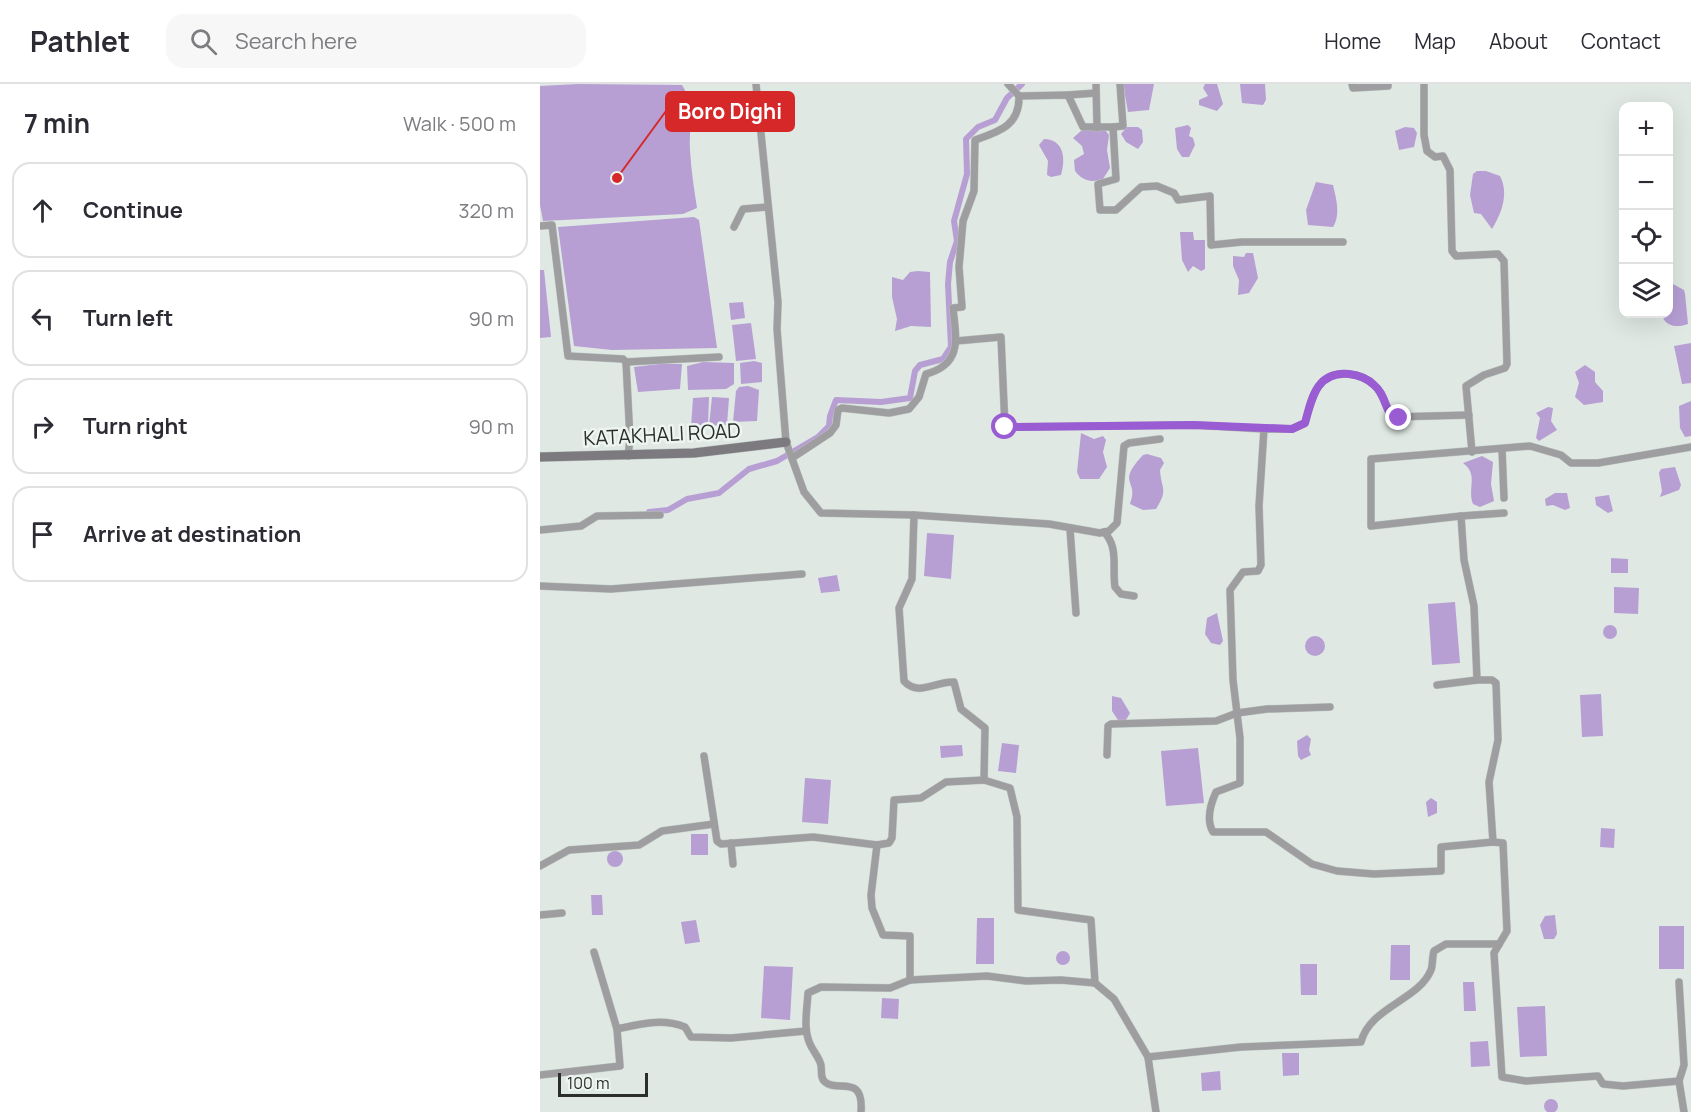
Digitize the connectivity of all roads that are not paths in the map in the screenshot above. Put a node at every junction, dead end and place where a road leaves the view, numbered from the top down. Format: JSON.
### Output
{"nodes":[{"id":1,"x":756,"y":84,"type":"edge"},
{"id":2,"x":1008,"y":84,"type":"edge"},
{"id":3,"x":1096,"y":84,"type":"edge"},
{"id":4,"x":1120,"y":84,"type":"edge"},
{"id":5,"x":1352,"y":84,"type":"edge"},
{"id":6,"x":1388,"y":84,"type":"edge"},
{"id":7,"x":1424,"y":84,"type":"edge"},
{"id":8,"x":1096,"y":93,"type":"junction"},
{"id":9,"x":1068,"y":95,"type":"junction"},
{"id":10,"x":1018,"y":96,"type":"junction"},
{"id":11,"x":1113,"y":127,"type":"junction"},
{"id":12,"x":1097,"y":128,"type":"junction"},
{"id":13,"x":768,"y":207,"type":"junction"},
{"id":14,"x":540,"y":226,"type":"edge"},
{"id":15,"x":734,"y":227,"type":"dead end"},
{"id":16,"x":1343,"y":242,"type":"dead end"},
{"id":17,"x":956,"y":341,"type":"junction"},
{"id":18,"x":719,"y":357,"type":"dead end"},
{"id":19,"x":626,"y":362,"type":"junction"},
{"id":20,"x":1468,"y":415,"type":"junction"},
{"id":21,"x":1264,"y":429,"type":"junction"},
{"id":22,"x":1160,"y":439,"type":"dead end"},
{"id":23,"x":786,"y":442,"type":"junction"},
{"id":24,"x":1691,"y":447,"type":"edge"},
{"id":25,"x":1502,"y":449,"type":"junction"},
{"id":26,"x":1472,"y":452,"type":"junction"},
{"id":27,"x":628,"y":456,"type":"junction"},
{"id":28,"x":540,"y":457,"type":"edge"},
{"id":29,"x":792,"y":458,"type":"junction"},
{"id":30,"x":1504,"y":498,"type":"dead end"},
{"id":31,"x":1504,"y":513,"type":"dead end"},
{"id":32,"x":660,"y":515,"type":"dead end"},
{"id":33,"x":914,"y":515,"type":"junction"},
{"id":34,"x":1461,"y":516,"type":"junction"},
{"id":35,"x":1070,"y":529,"type":"junction"},
{"id":36,"x":540,"y":530,"type":"edge"},
{"id":37,"x":1104,"y":532,"type":"junction"},
{"id":38,"x":802,"y":574,"type":"dead end"},
{"id":39,"x":540,"y":586,"type":"edge"},
{"id":40,"x":1134,"y":596,"type":"dead end"},
{"id":41,"x":1076,"y":613,"type":"dead end"},
{"id":42,"x":1478,"y":680,"type":"junction"},
{"id":43,"x":1437,"y":685,"type":"dead end"},
{"id":44,"x":1330,"y":707,"type":"dead end"},
{"id":45,"x":1237,"y":713,"type":"junction"},
{"id":46,"x":1107,"y":755,"type":"dead end"},
{"id":47,"x":704,"y":756,"type":"dead end"},
{"id":48,"x":984,"y":780,"type":"junction"},
{"id":49,"x":714,"y":824,"type":"junction"},
{"id":50,"x":1493,"y":842,"type":"junction"},
{"id":51,"x":731,"y":843,"type":"junction"},
{"id":52,"x":877,"y":844,"type":"junction"},
{"id":53,"x":733,"y":864,"type":"dead end"},
{"id":54,"x":540,"y":866,"type":"edge"},
{"id":55,"x":562,"y":914,"type":"dead end"},
{"id":56,"x":540,"y":915,"type":"edge"},
{"id":57,"x":1499,"y":944,"type":"junction"},
{"id":58,"x":594,"y":952,"type":"dead end"},
{"id":59,"x":910,"y":980,"type":"junction"},
{"id":60,"x":1679,"y":982,"type":"dead end"},
{"id":61,"x":1095,"y":983,"type":"junction"},
{"id":62,"x":617,"y":1029,"type":"junction"},
{"id":63,"x":806,"y":1031,"type":"junction"},
{"id":64,"x":1148,"y":1057,"type":"junction"},
{"id":65,"x":540,"y":1075,"type":"edge"},
{"id":66,"x":1679,"y":1081,"type":"junction"},
{"id":67,"x":861,"y":1112,"type":"edge"},
{"id":68,"x":1156,"y":1112,"type":"edge"},
{"id":69,"x":1684,"y":1112,"type":"edge"}],
"edges":[{"from":1,"to":13,"type":"street"},
{"from":2,"to":10,"type":"street"},
{"from":3,"to":8,"type":"street"},
{"from":4,"to":11,"type":"street"},
{"from":5,"to":6,"type":"street"},
{"from":7,"to":20,"type":"street"},
{"from":8,"to":9,"type":"street"},
{"from":8,"to":12,"type":"street"},
{"from":9,"to":10,"type":"street"},
{"from":9,"to":12,"type":"street"},
{"from":10,"to":17,"type":"street"},
{"from":11,"to":12,"type":"street"},
{"from":11,"to":16,"type":"street"},
{"from":13,"to":15,"type":"street"},
{"from":13,"to":23,"type":"street"},
{"from":14,"to":19,"type":"street"},
{"from":17,"to":21,"type":"street"},
{"from":17,"to":29,"type":"street"},
{"from":18,"to":19,"type":"street"},
{"from":19,"to":27,"type":"street"},
{"from":20,"to":21,"type":"street"},
{"from":20,"to":26,"type":"street"},
{"from":21,"to":45,"type":"street"},
{"from":22,"to":37,"type":"street"},
{"from":23,"to":27,"type":"street","name":"KATAKHALI ROAD"},
{"from":23,"to":29,"type":"street"},
{"from":24,"to":25,"type":"street"},
{"from":25,"to":26,"type":"street"},
{"from":25,"to":30,"type":"street"},
{"from":26,"to":34,"type":"street"},
{"from":27,"to":28,"type":"street","name":"KATAKHALI ROAD"},
{"from":29,"to":33,"type":"street"},
{"from":31,"to":34,"type":"street"},
{"from":32,"to":36,"type":"street"},
{"from":33,"to":35,"type":"street"},
{"from":33,"to":48,"type":"street"},
{"from":34,"to":42,"type":"street"},
{"from":35,"to":37,"type":"street"},
{"from":35,"to":41,"type":"street"},
{"from":37,"to":40,"type":"street"},
{"from":38,"to":39,"type":"street"},
{"from":42,"to":43,"type":"street"},
{"from":42,"to":50,"type":"street"},
{"from":44,"to":45,"type":"street"},
{"from":45,"to":46,"type":"street"},
{"from":45,"to":50,"type":"street"},
{"from":47,"to":49,"type":"street"},
{"from":48,"to":52,"type":"street"},
{"from":48,"to":61,"type":"street"},
{"from":49,"to":51,"type":"street"},
{"from":49,"to":54,"type":"street"},
{"from":50,"to":57,"type":"street"},
{"from":51,"to":52,"type":"street"},
{"from":51,"to":53,"type":"street"},
{"from":52,"to":59,"type":"street"},
{"from":55,"to":56,"type":"street"},
{"from":57,"to":64,"type":"street"},
{"from":57,"to":66,"type":"street"},
{"from":58,"to":62,"type":"street"},
{"from":59,"to":61,"type":"street"},
{"from":59,"to":63,"type":"street"},
{"from":60,"to":66,"type":"street"},
{"from":61,"to":64,"type":"street"},
{"from":62,"to":63,"type":"street"},
{"from":62,"to":65,"type":"street"},
{"from":63,"to":67,"type":"street"},
{"from":64,"to":68,"type":"street"},
{"from":66,"to":69,"type":"street"}]}
